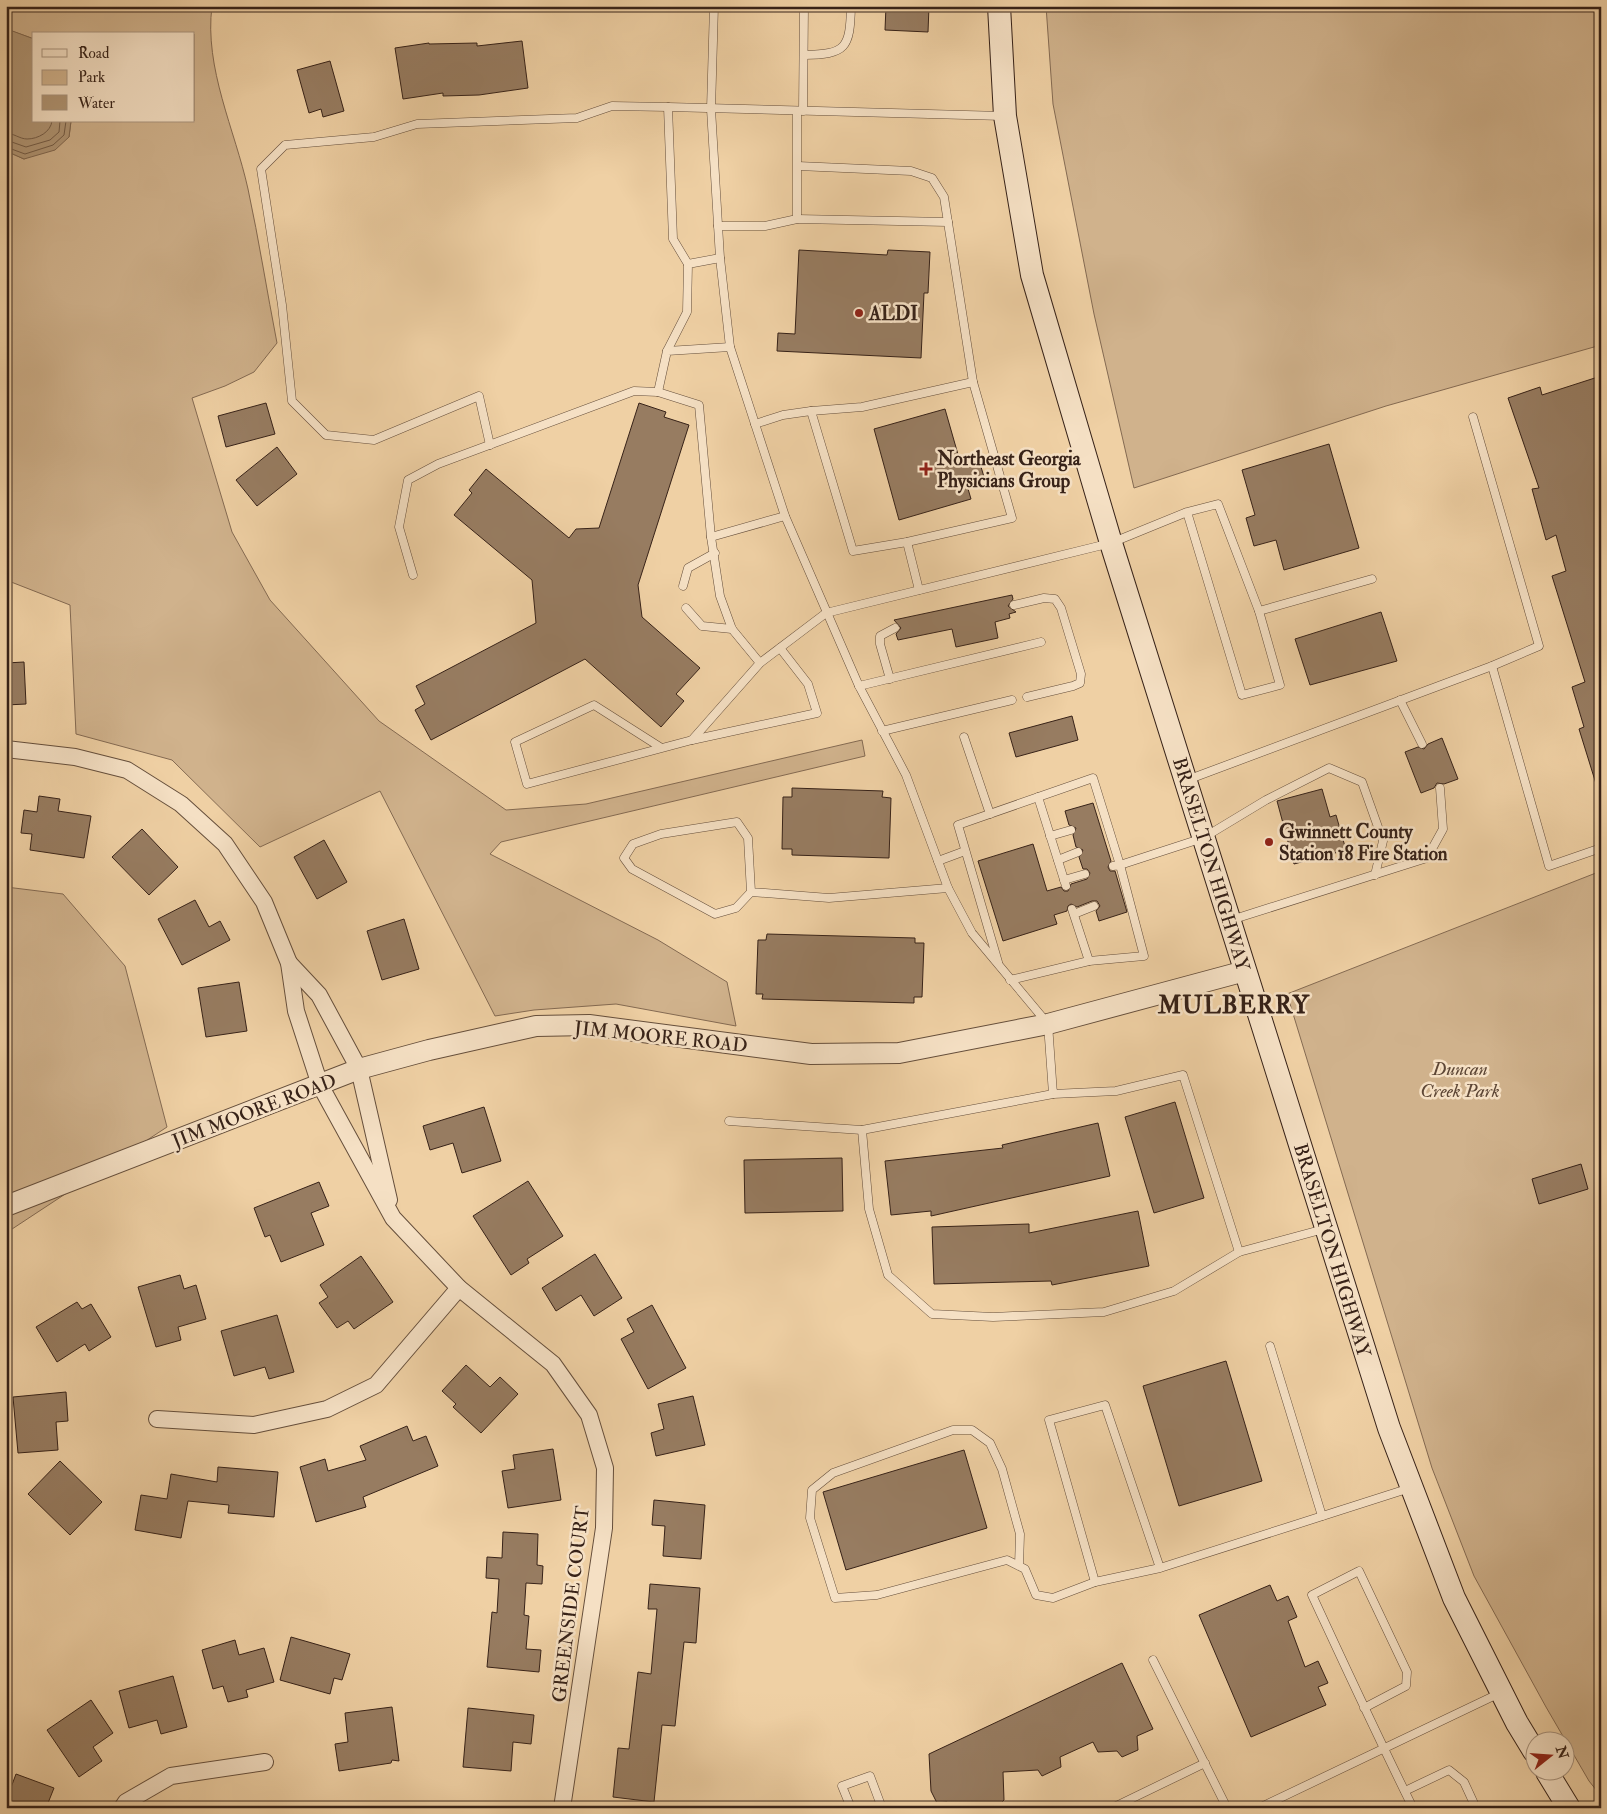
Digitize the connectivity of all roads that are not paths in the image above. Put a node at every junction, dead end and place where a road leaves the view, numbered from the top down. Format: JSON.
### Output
{"nodes":[{"id":1,"x":714,"y":6,"type":"edge"},
{"id":2,"x":804,"y":6,"type":"edge"},
{"id":3,"x":851,"y":6,"type":"edge"},
{"id":4,"x":999,"y":6,"type":"edge"},
{"id":5,"x":804,"y":55,"type":"junction"},
{"id":6,"x":668,"y":107,"type":"junction"},
{"id":7,"x":711,"y":109,"type":"junction"},
{"id":8,"x":800,"y":111,"type":"junction"},
{"id":9,"x":1006,"y":116,"type":"junction"},
{"id":10,"x":798,"y":166,"type":"junction"},
{"id":11,"x":797,"y":219,"type":"junction"},
{"id":12,"x":948,"y":222,"type":"junction"},
{"id":13,"x":718,"y":226,"type":"junction"},
{"id":14,"x":720,"y":258,"type":"junction"},
{"id":15,"x":688,"y":264,"type":"junction"},
{"id":16,"x":730,"y":347,"type":"junction"},
{"id":17,"x":667,"y":351,"type":"junction"},
{"id":18,"x":974,"y":382,"type":"junction"},
{"id":19,"x":658,"y":392,"type":"junction"},
{"id":20,"x":810,"y":411,"type":"junction"},
{"id":21,"x":1473,"y":417,"type":"dead end"},
{"id":22,"x":754,"y":424,"type":"junction"},
{"id":23,"x":490,"y":445,"type":"junction"},
{"id":24,"x":1187,"y":512,"type":"junction"},
{"id":25,"x":785,"y":516,"type":"junction"},
{"id":26,"x":711,"y":537,"type":"junction"},
{"id":27,"x":907,"y":542,"type":"junction"},
{"id":28,"x":1111,"y":543,"type":"junction"},
{"id":29,"x":715,"y":554,"type":"junction"},
{"id":30,"x":412,"y":575,"type":"dead end"},
{"id":31,"x":1372,"y":579,"type":"dead end"},
{"id":32,"x":683,"y":586,"type":"dead end"},
{"id":33,"x":919,"y":590,"type":"junction"},
{"id":34,"x":1014,"y":605,"type":"dead end"},
{"id":35,"x":686,"y":608,"type":"dead end"},
{"id":36,"x":1259,"y":611,"type":"junction"},
{"id":37,"x":826,"y":613,"type":"junction"},
{"id":38,"x":895,"y":628,"type":"dead end"},
{"id":39,"x":732,"y":629,"type":"junction"},
{"id":40,"x":1041,"y":642,"type":"dead end"},
{"id":41,"x":780,"y":648,"type":"junction"},
{"id":42,"x":760,"y":663,"type":"junction"},
{"id":43,"x":1492,"y":666,"type":"junction"},
{"id":44,"x":890,"y":679,"type":"junction"},
{"id":45,"x":859,"y":686,"type":"junction"},
{"id":46,"x":1027,"y":697,"type":"dead end"},
{"id":47,"x":1012,"y":700,"type":"dead end"},
{"id":48,"x":1400,"y":700,"type":"junction"},
{"id":49,"x":882,"y":731,"type":"junction"},
{"id":50,"x":964,"y":737,"type":"dead end"},
{"id":51,"x":692,"y":740,"type":"junction"},
{"id":52,"x":1422,"y":744,"type":"dead end"},
{"id":53,"x":660,"y":747,"type":"junction"},
{"id":54,"x":6,"y":749,"type":"edge"},
{"id":55,"x":1185,"y":780,"type":"junction"},
{"id":56,"x":1440,"y":788,"type":"dead end"},
{"id":57,"x":1038,"y":797,"type":"junction"},
{"id":58,"x":990,"y":814,"type":"junction"},
{"id":59,"x":1071,"y":830,"type":"dead end"},
{"id":60,"x":1050,"y":836,"type":"junction"},
{"id":61,"x":1203,"y":838,"type":"junction"},
{"id":62,"x":1601,"y":848,"type":"edge"},
{"id":63,"x":965,"y":851,"type":"junction"},
{"id":64,"x":1078,"y":852,"type":"dead end"},
{"id":65,"x":1058,"y":860,"type":"junction"},
{"id":66,"x":938,"y":861,"type":"junction"},
{"id":67,"x":1117,"y":866,"type":"junction"},
{"id":68,"x":1084,"y":874,"type":"dead end"},
{"id":69,"x":1375,"y":875,"type":"junction"},
{"id":70,"x":948,"y":888,"type":"junction"},
{"id":71,"x":751,"y":892,"type":"junction"},
{"id":72,"x":1094,"y":906,"type":"dead end"},
{"id":73,"x":1230,"y":920,"type":"junction"},
{"id":74,"x":1089,"y":961,"type":"junction"},
{"id":75,"x":289,"y":963,"type":"junction"},
{"id":76,"x":999,"y":967,"type":"junction"},
{"id":77,"x":1245,"y":971,"type":"junction"},
{"id":78,"x":1010,"y":980,"type":"junction"},
{"id":79,"x":1048,"y":1024,"type":"junction"},
{"id":80,"x":359,"y":1069,"type":"junction"},
{"id":81,"x":320,"y":1085,"type":"junction"},
{"id":82,"x":1053,"y":1094,"type":"junction"},
{"id":83,"x":729,"y":1121,"type":"dead end"},
{"id":84,"x":862,"y":1130,"type":"junction"},
{"id":85,"x":6,"y":1206,"type":"edge"},
{"id":86,"x":393,"y":1218,"type":"junction"},
{"id":87,"x":1326,"y":1228,"type":"junction"},
{"id":88,"x":1239,"y":1252,"type":"junction"},
{"id":89,"x":459,"y":1288,"type":"junction"},
{"id":90,"x":1270,"y":1346,"type":"dead end"},
{"id":91,"x":157,"y":1419,"type":"dead end"},
{"id":92,"x":1412,"y":1488,"type":"junction"},
{"id":93,"x":1322,"y":1516,"type":"junction"},
{"id":94,"x":1019,"y":1566,"type":"junction"},
{"id":95,"x":1160,"y":1568,"type":"junction"},
{"id":96,"x":1095,"y":1582,"type":"junction"},
{"id":97,"x":1153,"y":1660,"type":"dead end"},
{"id":98,"x":1502,"y":1692,"type":"junction"},
{"id":99,"x":1364,"y":1708,"type":"junction"},
{"id":100,"x":1524,"y":1733,"type":"edge"},
{"id":101,"x":1383,"y":1749,"type":"junction"},
{"id":102,"x":265,"y":1762,"type":"dead end"},
{"id":103,"x":1205,"y":1763,"type":"junction"},
{"id":104,"x":1553,"y":1782,"type":"edge"},
{"id":105,"x":1404,"y":1791,"type":"junction"},
{"id":106,"x":122,"y":1808,"type":"edge"},
{"id":107,"x":562,"y":1808,"type":"edge"},
{"id":108,"x":851,"y":1808,"type":"edge"},
{"id":109,"x":882,"y":1808,"type":"edge"},
{"id":110,"x":1112,"y":1808,"type":"edge"},
{"id":111,"x":1227,"y":1808,"type":"edge"},
{"id":112,"x":1259,"y":1808,"type":"edge"},
{"id":113,"x":1413,"y":1808,"type":"edge"},
{"id":114,"x":1476,"y":1808,"type":"edge"},
{"id":115,"x":1569,"y":1808,"type":"edge"}],
"edges":[{"from":1,"to":7,"type":"lane"},
{"from":2,"to":5,"type":"lane"},
{"from":3,"to":5,"type":"lane"},
{"from":4,"to":9,"type":"main road","name":"BRASELTON HIGHWAY"},
{"from":5,"to":8,"type":"lane"},
{"from":6,"to":7,"type":"lane"},
{"from":6,"to":15,"type":"lane"},
{"from":6,"to":23,"type":"lane"},
{"from":7,"to":8,"type":"lane"},
{"from":7,"to":13,"type":"lane"},
{"from":8,"to":9,"type":"lane"},
{"from":8,"to":10,"type":"lane"},
{"from":9,"to":28,"type":"main road","name":"BRASELTON HIGHWAY"},
{"from":10,"to":11,"type":"lane"},
{"from":10,"to":12,"type":"lane"},
{"from":11,"to":12,"type":"lane"},
{"from":11,"to":13,"type":"lane"},
{"from":12,"to":18,"type":"lane"},
{"from":13,"to":14,"type":"lane"},
{"from":14,"to":15,"type":"lane"},
{"from":14,"to":16,"type":"lane"},
{"from":15,"to":17,"type":"lane"},
{"from":16,"to":17,"type":"lane"},
{"from":16,"to":22,"type":"lane"},
{"from":17,"to":19,"type":"lane"},
{"from":18,"to":20,"type":"lane"},
{"from":18,"to":27,"type":"lane"},
{"from":19,"to":23,"type":"lane"},
{"from":19,"to":26,"type":"lane"},
{"from":20,"to":22,"type":"lane"},
{"from":20,"to":27,"type":"lane"},
{"from":21,"to":43,"type":"lane"},
{"from":22,"to":25,"type":"lane"},
{"from":23,"to":30,"type":"lane"},
{"from":24,"to":28,"type":"lane"},
{"from":24,"to":36,"type":"lane"},
{"from":24,"to":36,"type":"lane"},
{"from":25,"to":26,"type":"lane"},
{"from":25,"to":37,"type":"lane"},
{"from":26,"to":29,"type":"lane"},
{"from":27,"to":33,"type":"lane"},
{"from":28,"to":33,"type":"lane"},
{"from":28,"to":55,"type":"main road","name":"BRASELTON HIGHWAY"},
{"from":29,"to":32,"type":"lane"},
{"from":29,"to":39,"type":"lane"},
{"from":31,"to":36,"type":"lane"},
{"from":33,"to":37,"type":"lane"},
{"from":34,"to":46,"type":"lane"},
{"from":35,"to":39,"type":"lane"},
{"from":37,"to":41,"type":"lane"},
{"from":37,"to":45,"type":"lane"},
{"from":38,"to":44,"type":"lane"},
{"from":39,"to":42,"type":"lane"},
{"from":40,"to":44,"type":"lane"},
{"from":41,"to":42,"type":"lane"},
{"from":41,"to":51,"type":"lane"},
{"from":42,"to":51,"type":"lane"},
{"from":43,"to":48,"type":"lane"},
{"from":43,"to":62,"type":"lane"},
{"from":44,"to":45,"type":"lane"},
{"from":45,"to":49,"type":"lane"},
{"from":47,"to":49,"type":"lane"},
{"from":48,"to":52,"type":"lane"},
{"from":48,"to":55,"type":"lane"},
{"from":49,"to":66,"type":"lane"},
{"from":50,"to":58,"type":"lane"},
{"from":51,"to":53,"type":"lane"},
{"from":53,"to":53,"type":"lane"},
{"from":54,"to":75,"type":"street"},
{"from":55,"to":61,"type":"main road","name":"BRASELTON HIGHWAY"},
{"from":56,"to":69,"type":"lane"},
{"from":57,"to":58,"type":"lane"},
{"from":57,"to":60,"type":"lane"},
{"from":57,"to":67,"type":"lane"},
{"from":58,"to":63,"type":"lane"},
{"from":59,"to":60,"type":"lane"},
{"from":60,"to":65,"type":"lane"},
{"from":61,"to":67,"type":"lane"},
{"from":61,"to":69,"type":"lane"},
{"from":61,"to":73,"type":"main road","name":"BRASELTON HIGHWAY"},
{"from":63,"to":66,"type":"lane"},
{"from":63,"to":76,"type":"lane"},
{"from":64,"to":65,"type":"lane"},
{"from":65,"to":68,"type":"lane"},
{"from":66,"to":70,"type":"lane"},
{"from":67,"to":74,"type":"lane"},
{"from":69,"to":73,"type":"lane"},
{"from":70,"to":71,"type":"lane"},
{"from":70,"to":76,"type":"lane"},
{"from":71,"to":71,"type":"lane"},
{"from":72,"to":74,"type":"lane"},
{"from":73,"to":77,"type":"main road","name":"BRASELTON HIGHWAY"},
{"from":74,"to":78,"type":"lane"},
{"from":75,"to":80,"type":"street"},
{"from":75,"to":81,"type":"street","name":"GREENSIDE COURT"},
{"from":76,"to":78,"type":"lane"},
{"from":77,"to":79,"type":"street","name":"JIM MOORE ROAD"},
{"from":77,"to":87,"type":"main road","name":"BRASELTON HIGHWAY"},
{"from":78,"to":79,"type":"lane"},
{"from":79,"to":80,"type":"street","name":"JIM MOORE ROAD"},
{"from":79,"to":82,"type":"lane"},
{"from":80,"to":81,"type":"street","name":"JIM MOORE ROAD"},
{"from":80,"to":86,"type":"street"},
{"from":81,"to":85,"type":"street","name":"JIM MOORE ROAD"},
{"from":81,"to":86,"type":"street","name":"GREENSIDE COURT"},
{"from":82,"to":84,"type":"lane"},
{"from":82,"to":88,"type":"lane"},
{"from":83,"to":84,"type":"lane"},
{"from":84,"to":88,"type":"lane"},
{"from":86,"to":89,"type":"street","name":"GREENSIDE COURT"},
{"from":87,"to":88,"type":"lane"},
{"from":87,"to":92,"type":"main road","name":"BRASELTON HIGHWAY"},
{"from":89,"to":91,"type":"street"},
{"from":89,"to":107,"type":"street","name":"GREENSIDE COURT"},
{"from":90,"to":93,"type":"lane"},
{"from":92,"to":93,"type":"lane"},
{"from":92,"to":98,"type":"main road","name":"BRASELTON HIGHWAY"},
{"from":93,"to":95,"type":"lane"},
{"from":94,"to":94,"type":"lane"},
{"from":94,"to":96,"type":"lane"},
{"from":95,"to":96,"type":"lane"},
{"from":95,"to":96,"type":"lane"},
{"from":97,"to":103,"type":"lane"},
{"from":98,"to":100,"type":"main road","name":"BRASELTON HIGHWAY"},
{"from":98,"to":101,"type":"lane"},
{"from":99,"to":99,"type":"lane"},
{"from":99,"to":101,"type":"lane"},
{"from":101,"to":105,"type":"lane"},
{"from":101,"to":112,"type":"lane"},
{"from":102,"to":106,"type":"street"},
{"from":103,"to":110,"type":"lane"},
{"from":103,"to":111,"type":"lane"},
{"from":104,"to":115,"type":"main road"},
{"from":105,"to":113,"type":"lane"},
{"from":105,"to":114,"type":"lane"},
{"from":108,"to":109,"type":"lane"}]}
